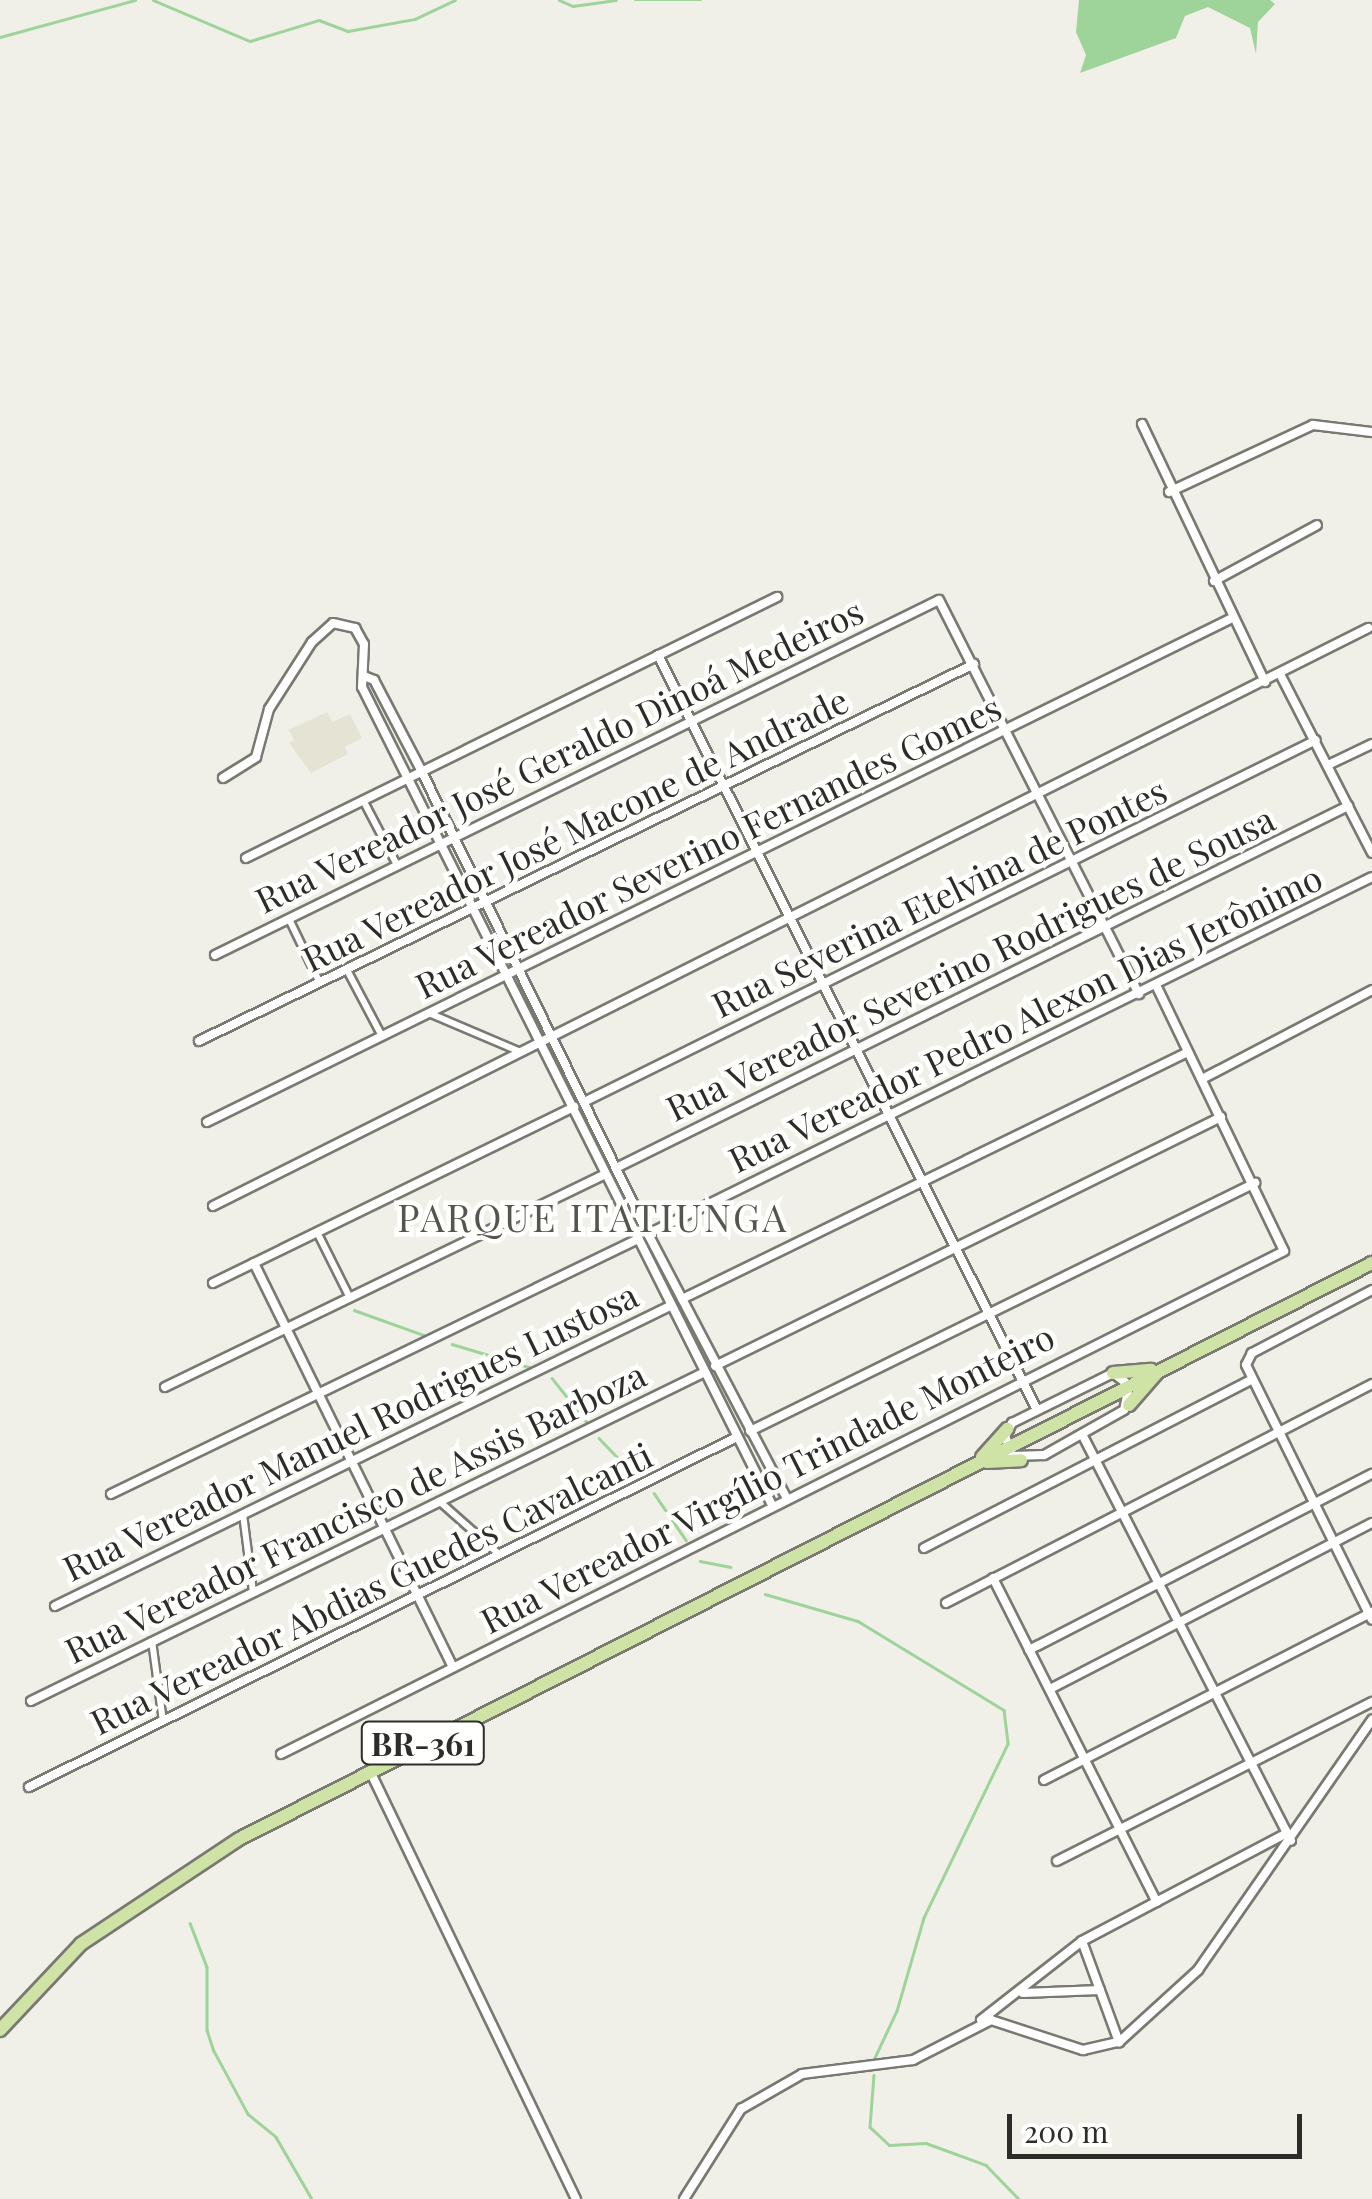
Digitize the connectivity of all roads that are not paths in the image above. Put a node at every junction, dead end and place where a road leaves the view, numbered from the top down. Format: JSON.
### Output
{"nodes":[{"id":1,"x":1142,"y":424,"type":"dead end"},
{"id":2,"x":1372,"y":432,"type":"edge"},
{"id":3,"x":1170,"y":492,"type":"junction"},
{"id":4,"x":1317,"y":525,"type":"dead end"},
{"id":5,"x":1214,"y":581,"type":"junction"},
{"id":6,"x":777,"y":597,"type":"dead end"},
{"id":7,"x":1232,"y":618,"type":"junction"},
{"id":8,"x":1368,"y":628,"type":"dead end"},
{"id":9,"x":658,"y":655,"type":"junction"},
{"id":10,"x":974,"y":664,"type":"junction"},
{"id":11,"x":1280,"y":674,"type":"junction"},
{"id":12,"x":364,"y":676,"type":"junction"},
{"id":13,"x":1265,"y":682,"type":"junction"},
{"id":14,"x":692,"y":721,"type":"junction"},
{"id":15,"x":1008,"y":730,"type":"junction"},
{"id":16,"x":1316,"y":740,"type":"junction"},
{"id":17,"x":1372,"y":744,"type":"edge"},
{"id":18,"x":1328,"y":766,"type":"junction"},
{"id":19,"x":421,"y":770,"type":"junction"},
{"id":20,"x":408,"y":777,"type":"junction"},
{"id":21,"x":224,"y":778,"type":"dead end"},
{"id":22,"x":724,"y":788,"type":"junction"},
{"id":23,"x":1039,"y":794,"type":"junction"},
{"id":24,"x":363,"y":800,"type":"junction"},
{"id":25,"x":1348,"y":806,"type":"junction"},
{"id":26,"x":454,"y":835,"type":"junction"},
{"id":27,"x":440,"y":843,"type":"junction"},
{"id":28,"x":759,"y":852,"type":"junction"},
{"id":29,"x":1372,"y":853,"type":"edge"},
{"id":30,"x":246,"y":858,"type":"dead end"},
{"id":31,"x":1073,"y":861,"type":"junction"},
{"id":32,"x":396,"y":865,"type":"junction"},
{"id":33,"x":1372,"y":877,"type":"edge"},
{"id":34,"x":487,"y":902,"type":"junction"},
{"id":35,"x":475,"y":909,"type":"junction"},
{"id":36,"x":792,"y":918,"type":"junction"},
{"id":37,"x":288,"y":919,"type":"junction"},
{"id":38,"x":1107,"y":928,"type":"junction"},
{"id":39,"x":214,"y":956,"type":"dead end"},
{"id":40,"x":521,"y":968,"type":"junction"},
{"id":41,"x":347,"y":970,"type":"junction"},
{"id":42,"x":508,"y":974,"type":"junction"},
{"id":43,"x":320,"y":983,"type":"junction"},
{"id":44,"x":1156,"y":985,"type":"junction"},
{"id":45,"x":824,"y":986,"type":"junction"},
{"id":46,"x":1372,"y":990,"type":"edge"},
{"id":47,"x":1139,"y":994,"type":"junction"},
{"id":48,"x":432,"y":1014,"type":"junction"},
{"id":49,"x":554,"y":1034,"type":"junction"},
{"id":50,"x":382,"y":1037,"type":"junction"},
{"id":51,"x":542,"y":1040,"type":"junction"},
{"id":52,"x":199,"y":1041,"type":"dead end"},
{"id":53,"x":518,"y":1051,"type":"junction"},
{"id":54,"x":857,"y":1051,"type":"junction"},
{"id":55,"x":1188,"y":1052,"type":"junction"},
{"id":56,"x":1202,"y":1078,"type":"junction"},
{"id":57,"x":586,"y":1101,"type":"junction"},
{"id":58,"x":574,"y":1106,"type":"junction"},
{"id":59,"x":1221,"y":1117,"type":"junction"},
{"id":60,"x":890,"y":1118,"type":"junction"},
{"id":61,"x":207,"y":1122,"type":"dead end"},
{"id":62,"x":616,"y":1168,"type":"junction"},
{"id":63,"x":605,"y":1174,"type":"junction"},
{"id":64,"x":922,"y":1182,"type":"junction"},
{"id":65,"x":1255,"y":1183,"type":"junction"},
{"id":66,"x":212,"y":1206,"type":"dead end"},
{"id":67,"x":317,"y":1232,"type":"junction"},
{"id":68,"x":648,"y":1234,"type":"junction"},
{"id":69,"x":636,"y":1240,"type":"junction"},
{"id":70,"x":956,"y":1249,"type":"junction"},
{"id":71,"x":254,"y":1263,"type":"junction"},
{"id":72,"x":1372,"y":1263,"type":"edge"},
{"id":73,"x":213,"y":1283,"type":"dead end"},
{"id":74,"x":1372,"y":1290,"type":"edge"},
{"id":75,"x":350,"y":1298,"type":"junction"},
{"id":76,"x":682,"y":1300,"type":"junction"},
{"id":77,"x":670,"y":1306,"type":"junction"},
{"id":78,"x":988,"y":1316,"type":"junction"},
{"id":79,"x":286,"y":1329,"type":"junction"},
{"id":80,"x":715,"y":1366,"type":"junction"},
{"id":81,"x":1160,"y":1368,"type":"junction"},
{"id":82,"x":703,"y":1372,"type":"junction"},
{"id":83,"x":1113,"y":1373,"type":"junction"},
{"id":84,"x":1249,"y":1380,"type":"junction"},
{"id":85,"x":1022,"y":1381,"type":"junction"},
{"id":86,"x":1129,"y":1384,"type":"junction"},
{"id":87,"x":1372,"y":1384,"type":"edge"},
{"id":88,"x":165,"y":1387,"type":"dead end"},
{"id":89,"x":318,"y":1396,"type":"junction"},
{"id":90,"x":1129,"y":1404,"type":"junction"},
{"id":91,"x":1036,"y":1408,"type":"junction"},
{"id":92,"x":1006,"y":1429,"type":"junction"},
{"id":93,"x":750,"y":1431,"type":"junction"},
{"id":94,"x":1276,"y":1432,"type":"junction"},
{"id":95,"x":1083,"y":1436,"type":"junction"},
{"id":96,"x":737,"y":1438,"type":"junction"},
{"id":97,"x":1008,"y":1448,"type":"junction"},
{"id":98,"x":350,"y":1460,"type":"junction"},
{"id":99,"x":1021,"y":1460,"type":"junction"},
{"id":100,"x":1096,"y":1460,"type":"junction"},
{"id":101,"x":978,"y":1464,"type":"junction"},
{"id":102,"x":1372,"y":1474,"type":"edge"},
{"id":103,"x":111,"y":1494,"type":"dead end"},
{"id":104,"x":786,"y":1498,"type":"junction"},
{"id":105,"x":439,"y":1501,"type":"junction"},
{"id":106,"x":772,"y":1505,"type":"junction"},
{"id":107,"x":1312,"y":1505,"type":"junction"},
{"id":108,"x":1123,"y":1512,"type":"junction"},
{"id":109,"x":243,"y":1513,"type":"junction"},
{"id":110,"x":1372,"y":1523,"type":"edge"},
{"id":111,"x":384,"y":1527,"type":"junction"},
{"id":112,"x":1332,"y":1544,"type":"junction"},
{"id":113,"x":924,"y":1548,"type":"dead end"},
{"id":114,"x":500,"y":1555,"type":"junction"},
{"id":115,"x":993,"y":1578,"type":"junction"},
{"id":116,"x":1159,"y":1582,"type":"junction"},
{"id":117,"x":253,"y":1592,"type":"junction"},
{"id":118,"x":418,"y":1596,"type":"junction"},
{"id":119,"x":946,"y":1603,"type":"dead end"},
{"id":120,"x":55,"y":1606,"type":"dead end"},
{"id":121,"x":1371,"y":1615,"type":"edge"},
{"id":122,"x":1180,"y":1620,"type":"junction"},
{"id":123,"x":152,"y":1641,"type":"junction"},
{"id":124,"x":1028,"y":1650,"type":"junction"},
{"id":125,"x":453,"y":1667,"type":"junction"},
{"id":126,"x":1050,"y":1688,"type":"junction"},
{"id":127,"x":1216,"y":1693,"type":"junction"},
{"id":128,"x":31,"y":1701,"type":"dead end"},
{"id":129,"x":1372,"y":1702,"type":"edge"},
{"id":130,"x":1372,"y":1720,"type":"edge"},
{"id":131,"x":164,"y":1721,"type":"junction"},
{"id":132,"x":281,"y":1754,"type":"dead end"},
{"id":133,"x":1086,"y":1759,"type":"junction"},
{"id":134,"x":1253,"y":1763,"type":"junction"},
{"id":135,"x":370,"y":1771,"type":"junction"},
{"id":136,"x":1044,"y":1780,"type":"dead end"},
{"id":137,"x":28,"y":1787,"type":"dead end"},
{"id":138,"x":1120,"y":1831,"type":"junction"},
{"id":139,"x":1289,"y":1837,"type":"junction"},
{"id":140,"x":1057,"y":1861,"type":"dead end"},
{"id":141,"x":1157,"y":1902,"type":"junction"},
{"id":142,"x":1082,"y":1941,"type":"junction"},
{"id":143,"x":1100,"y":1990,"type":"junction"},
{"id":144,"x":1023,"y":1993,"type":"junction"},
{"id":145,"x":979,"y":2022,"type":"junction"},
{"id":146,"x":0,"y":2030,"type":"edge"},
{"id":147,"x":1119,"y":2042,"type":"junction"},
{"id":148,"x":576,"y":2199,"type":"edge"},
{"id":149,"x":684,"y":2199,"type":"edge"}],
"edges":[{"from":1,"to":3,"type":"street"},
{"from":2,"to":3,"type":"street"},
{"from":3,"to":5,"type":"street"},
{"from":4,"to":5,"type":"street"},
{"from":5,"to":7,"type":"street"},
{"from":6,"to":9,"type":"street"},
{"from":7,"to":13,"type":"street"},
{"from":7,"to":15,"type":"street","name":"Rua Vereador Severino Fernandes Gomes"},
{"from":8,"to":11,"type":"street"},
{"from":9,"to":14,"type":"street"},
{"from":9,"to":19,"type":"street"},
{"from":10,"to":14,"type":"street","name":"Rua Vereador José Geraldo Dinoá Medeiros"},
{"from":10,"to":15,"type":"street"},
{"from":10,"to":22,"type":"street","name":"Rua Vereador José Macone de Andrade"},
{"from":11,"to":13,"type":"street"},
{"from":11,"to":16,"type":"street"},
{"from":12,"to":19,"type":"street"},
{"from":12,"to":20,"type":"street"},
{"from":12,"to":21,"type":"street"},
{"from":13,"to":23,"type":"street"},
{"from":14,"to":22,"type":"street"},
{"from":14,"to":26,"type":"street","name":"Rua Vereador José Geraldo Dinoá Medeiros"},
{"from":15,"to":23,"type":"street"},
{"from":15,"to":28,"type":"street","name":"Rua Vereador Severino Fernandes Gomes"},
{"from":16,"to":18,"type":"street"},
{"from":16,"to":31,"type":"street","name":"Rua Severina Etelvina de Pontes"},
{"from":17,"to":18,"type":"street"},
{"from":18,"to":25,"type":"street"},
{"from":19,"to":20,"type":"street"},
{"from":19,"to":26,"type":"street"},
{"from":20,"to":24,"type":"street"},
{"from":20,"to":27,"type":"street"},
{"from":22,"to":28,"type":"street"},
{"from":22,"to":34,"type":"street","name":"Rua Vereador José Macone de Andrade"},
{"from":23,"to":31,"type":"street"},
{"from":23,"to":36,"type":"street"},
{"from":24,"to":30,"type":"street"},
{"from":24,"to":32,"type":"street"},
{"from":25,"to":29,"type":"street"},
{"from":25,"to":38,"type":"street","name":"Rua Vereador Severino Rodrigues de Sousa"},
{"from":26,"to":27,"type":"street","name":"Rua Vereador José Geraldo Dinoá Medeiros"},
{"from":26,"to":34,"type":"street"},
{"from":27,"to":32,"type":"street","name":"Rua Vereador José Geraldo Dinoá Medeiros"},
{"from":27,"to":35,"type":"street"},
{"from":28,"to":36,"type":"street"},
{"from":28,"to":40,"type":"street","name":"Rua Vereador Severino Fernandes Gomes"},
{"from":31,"to":38,"type":"street"},
{"from":31,"to":45,"type":"street","name":"Rua Severina Etelvina de Pontes"},
{"from":32,"to":37,"type":"street","name":"Rua Vereador José Geraldo Dinoá Medeiros"},
{"from":33,"to":44,"type":"street","name":"Rua Vereador Pedro Alexon Dias Jerônimo"},
{"from":34,"to":35,"type":"street","name":"Rua Vereador José Macone de Andrade"},
{"from":34,"to":40,"type":"street"},
{"from":35,"to":41,"type":"street","name":"Rua Vereador José Macone de Andrade"},
{"from":35,"to":42,"type":"street"},
{"from":36,"to":45,"type":"street"},
{"from":36,"to":49,"type":"street"},
{"from":37,"to":39,"type":"street","name":"Rua Vereador José Geraldo Dinoá Medeiros"},
{"from":37,"to":43,"type":"street"},
{"from":38,"to":47,"type":"street"},
{"from":38,"to":54,"type":"street","name":"Rua Vereador Severino Rodrigues de Sousa"},
{"from":40,"to":42,"type":"street","name":"Rua Vereador Severino Fernandes Gomes"},
{"from":40,"to":49,"type":"street"},
{"from":41,"to":43,"type":"street","name":"Rua Vereador José Macone de Andrade"},
{"from":41,"to":50,"type":"street"},
{"from":42,"to":48,"type":"street","name":"Rua Vereador Severino Fernandes Gomes"},
{"from":42,"to":51,"type":"street"},
{"from":43,"to":52,"type":"street","name":"Rua Vereador José Macone de Andrade"},
{"from":44,"to":47,"type":"street","name":"Rua Vereador Pedro Alexon Dias Jerônimo"},
{"from":44,"to":55,"type":"street"},
{"from":45,"to":54,"type":"street"},
{"from":45,"to":57,"type":"street","name":"Rua Severina Etelvina de Pontes"},
{"from":46,"to":56,"type":"street"},
{"from":47,"to":60,"type":"street","name":"Rua Vereador Pedro Alexon Dias Jerônimo"},
{"from":48,"to":50,"type":"street","name":"Rua Vereador Severino Fernandes Gomes"},
{"from":48,"to":53,"type":"street"},
{"from":49,"to":51,"type":"street"},
{"from":49,"to":57,"type":"street"},
{"from":50,"to":61,"type":"street","name":"Rua Vereador Severino Fernandes Gomes"},
{"from":51,"to":53,"type":"street"},
{"from":51,"to":58,"type":"street"},
{"from":53,"to":66,"type":"street"},
{"from":54,"to":60,"type":"street"},
{"from":54,"to":62,"type":"street","name":"Rua Vereador Severino Rodrigues de Sousa"},
{"from":55,"to":56,"type":"street"},
{"from":55,"to":64,"type":"street","name":"Rua Vereador Manuel Rodrigues Lustosa"},
{"from":56,"to":59,"type":"street"},
{"from":57,"to":62,"type":"street"},
{"from":58,"to":63,"type":"street"},
{"from":58,"to":67,"type":"street"},
{"from":59,"to":65,"type":"street"},
{"from":59,"to":70,"type":"street"},
{"from":60,"to":64,"type":"street"},
{"from":60,"to":68,"type":"street","name":"Rua Vereador Pedro Alexon Dias Jerônimo"},
{"from":62,"to":68,"type":"street"},
{"from":63,"to":69,"type":"street"},
{"from":63,"to":75,"type":"street"},
{"from":64,"to":70,"type":"street"},
{"from":64,"to":76,"type":"street","name":"Rua Vereador Manuel Rodrigues Lustosa"},
{"from":65,"to":78,"type":"street"},
{"from":65,"to":85,"type":"street","name":"Rua Vereador Virgílio Trindade Monteiro"},
{"from":67,"to":71,"type":"street"},
{"from":67,"to":75,"type":"street"},
{"from":68,"to":76,"type":"street"},
{"from":69,"to":77,"type":"street"},
{"from":69,"to":89,"type":"street"},
{"from":70,"to":78,"type":"street"},
{"from":70,"to":80,"type":"street"},
{"from":71,"to":73,"type":"street"},
{"from":71,"to":79,"type":"street"},
{"from":72,"to":81,"type":"main road","number":"BR-361"},
{"from":74,"to":84,"type":"street"},
{"from":75,"to":79,"type":"street"},
{"from":76,"to":80,"type":"street"},
{"from":77,"to":82,"type":"street"},
{"from":77,"to":98,"type":"street","name":"Rua Vereador Manuel Rodrigues Lustosa"},
{"from":78,"to":85,"type":"street"},
{"from":78,"to":93,"type":"street"},
{"from":79,"to":88,"type":"street"},
{"from":79,"to":89,"type":"street"},
{"from":80,"to":93,"type":"street"},
{"from":81,"to":83,"type":"main road"},
{"from":81,"to":86,"type":"main road","number":"BR-361"},
{"from":81,"to":90,"type":"main road"},
{"from":82,"to":96,"type":"street"},
{"from":82,"to":105,"type":"street","name":"Rua Vereador Francisco de Assis Barboza"},
{"from":83,"to":86,"type":"street"},
{"from":83,"to":91,"type":"street"},
{"from":84,"to":94,"type":"street"},
{"from":84,"to":100,"type":"street"},
{"from":85,"to":91,"type":"street"},
{"from":85,"to":104,"type":"street","name":"Rua Vereador Virgílio Trindade Monteiro"},
{"from":86,"to":90,"type":"street"},
{"from":86,"to":97,"type":"main road","number":"BR-361"},
{"from":87,"to":94,"type":"street"},
{"from":89,"to":98,"type":"street"},
{"from":89,"to":103,"type":"street"},
{"from":90,"to":95,"type":"street"},
{"from":91,"to":92,"type":"street"},
{"from":92,"to":97,"type":"street"},
{"from":92,"to":101,"type":"main road"},
{"from":93,"to":104,"type":"street"},
{"from":94,"to":107,"type":"street"},
{"from":94,"to":108,"type":"street"},
{"from":95,"to":99,"type":"street"},
{"from":95,"to":100,"type":"street"},
{"from":96,"to":106,"type":"street"},
{"from":96,"to":114,"type":"street","name":"Rua Vereador Abdias Guedes Cavalcanti"},
{"from":97,"to":99,"type":"street"},
{"from":97,"to":101,"type":"main road","number":"BR-361"},
{"from":98,"to":109,"type":"street","name":"Rua Vereador Manuel Rodrigues Lustosa"},
{"from":98,"to":111,"type":"street"},
{"from":99,"to":101,"type":"main road"},
{"from":100,"to":108,"type":"street"},
{"from":100,"to":113,"type":"street"},
{"from":101,"to":135,"type":"main road","number":"BR-361"},
{"from":102,"to":107,"type":"street"},
{"from":104,"to":106,"type":"street","name":"Rua Vereador Virgílio Trindade Monteiro"},
{"from":105,"to":111,"type":"street","name":"Rua Vereador Francisco de Assis Barboza"},
{"from":105,"to":114,"type":"street"},
{"from":106,"to":125,"type":"street","name":"Rua Vereador Virgílio Trindade Monteiro"},
{"from":107,"to":112,"type":"street"},
{"from":107,"to":116,"type":"street"},
{"from":108,"to":115,"type":"street"},
{"from":108,"to":116,"type":"street"},
{"from":109,"to":117,"type":"street"},
{"from":109,"to":120,"type":"street","name":"Rua Vereador Manuel Rodrigues Lustosa"},
{"from":110,"to":112,"type":"street"},
{"from":111,"to":117,"type":"street","name":"Rua Vereador Francisco de Assis Barboza"},
{"from":111,"to":118,"type":"street"},
{"from":112,"to":121,"type":"street"},
{"from":112,"to":122,"type":"street"},
{"from":114,"to":118,"type":"street","name":"Rua Vereador Abdias Guedes Cavalcanti"},
{"from":115,"to":119,"type":"street"},
{"from":115,"to":124,"type":"street"},
{"from":116,"to":122,"type":"street"},
{"from":116,"to":124,"type":"street"},
{"from":117,"to":123,"type":"street","name":"Rua Vereador Francisco de Assis Barboza"},
{"from":118,"to":125,"type":"street"},
{"from":118,"to":131,"type":"street","name":"Rua Vereador Abdias Guedes Cavalcanti"},
{"from":121,"to":127,"type":"street"},
{"from":122,"to":126,"type":"street"},
{"from":122,"to":127,"type":"street"},
{"from":123,"to":128,"type":"street","name":"Rua Vereador Francisco de Assis Barboza"},
{"from":123,"to":131,"type":"street"},
{"from":124,"to":126,"type":"street"},
{"from":125,"to":132,"type":"street","name":"Rua Vereador Virgílio Trindade Monteiro"},
{"from":126,"to":133,"type":"street"},
{"from":127,"to":133,"type":"street"},
{"from":127,"to":134,"type":"street"},
{"from":129,"to":134,"type":"street"},
{"from":130,"to":139,"type":"street"},
{"from":131,"to":137,"type":"street","name":"Rua Vereador Abdias Guedes Cavalcanti"},
{"from":133,"to":136,"type":"street"},
{"from":133,"to":138,"type":"street"},
{"from":134,"to":138,"type":"street"},
{"from":134,"to":139,"type":"street"},
{"from":135,"to":146,"type":"main road","number":"BR-361"},
{"from":135,"to":148,"type":"street"},
{"from":138,"to":140,"type":"street"},
{"from":138,"to":141,"type":"street"},
{"from":139,"to":141,"type":"street"},
{"from":139,"to":147,"type":"street"},
{"from":141,"to":142,"type":"street"},
{"from":142,"to":143,"type":"street"},
{"from":142,"to":144,"type":"street"},
{"from":143,"to":144,"type":"street"},
{"from":143,"to":147,"type":"street"},
{"from":144,"to":145,"type":"street"},
{"from":145,"to":147,"type":"street"},
{"from":145,"to":149,"type":"street"}]}
